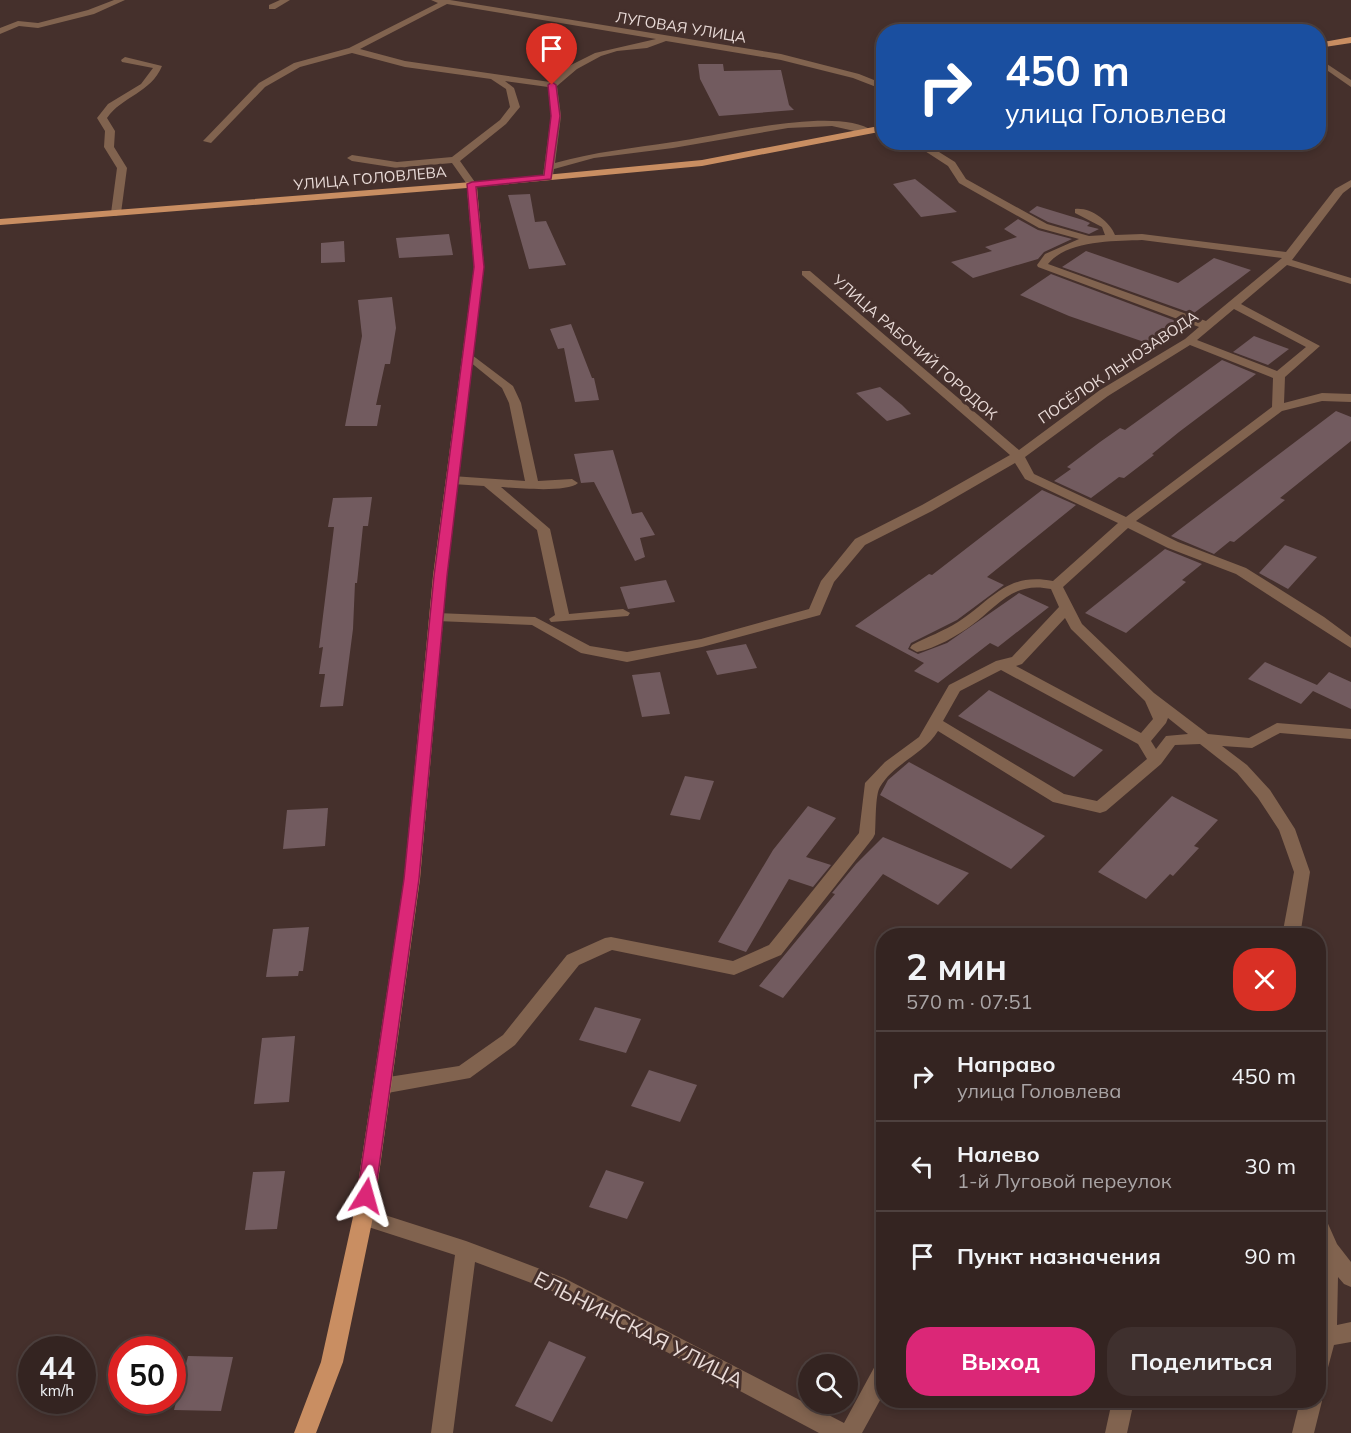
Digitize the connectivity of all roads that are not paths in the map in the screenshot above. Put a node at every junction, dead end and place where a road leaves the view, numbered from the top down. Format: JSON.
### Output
{"nodes":[{"id":1,"x":121,"y":0,"type":"edge"},
{"id":2,"x":286,"y":0,"type":"edge"},
{"id":3,"x":435,"y":0,"type":"edge"},
{"id":4,"x":446,"y":2,"type":"junction"},
{"id":5,"x":273,"y":7,"type":"dead end"},
{"id":6,"x":0,"y":31,"type":"edge"},
{"id":7,"x":666,"y":37,"type":"junction"},
{"id":8,"x":1351,"y":40,"type":"edge"},
{"id":9,"x":1326,"y":45,"type":"edge"},
{"id":10,"x":352,"y":50,"type":"junction"},
{"id":11,"x":125,"y":60,"type":"dead end"},
{"id":12,"x":1326,"y":66,"type":"edge"},
{"id":13,"x":492,"y":77,"type":"junction"},
{"id":14,"x":876,"y":84,"type":"edge"},
{"id":15,"x":1351,"y":84,"type":"edge"},
{"id":16,"x":552,"y":85,"type":"junction"},
{"id":17,"x":876,"y":130,"type":"edge"},
{"id":18,"x":868,"y":131,"type":"junction"},
{"id":19,"x":208,"y":141,"type":"dead end"},
{"id":20,"x":928,"y":150,"type":"edge"},
{"id":21,"x":352,"y":158,"type":"dead end"},
{"id":22,"x":455,"y":160,"type":"junction"},
{"id":23,"x":548,"y":172,"type":"junction"},
{"id":24,"x":1351,"y":183,"type":"edge"},
{"id":25,"x":472,"y":184,"type":"junction"},
{"id":26,"x":1339,"y":191,"type":"junction"},
{"id":27,"x":1351,"y":195,"type":"edge"},
{"id":28,"x":1079,"y":211,"type":"dead end"},
{"id":29,"x":116,"y":213,"type":"junction"},
{"id":30,"x":0,"y":222,"type":"edge"},
{"id":31,"x":1089,"y":238,"type":"junction"},
{"id":32,"x":1111,"y":238,"type":"junction"},
{"id":33,"x":1287,"y":258,"type":"junction"},
{"id":34,"x":806,"y":273,"type":"dead end"},
{"id":35,"x":1351,"y":281,"type":"edge"},
{"id":36,"x":1235,"y":304,"type":"junction"},
{"id":37,"x":1208,"y":326,"type":"junction"},
{"id":38,"x":1189,"y":341,"type":"junction"},
{"id":39,"x":468,"y":356,"type":"junction"},
{"id":40,"x":1279,"y":376,"type":"junction"},
{"id":41,"x":1351,"y":398,"type":"edge"},
{"id":42,"x":1278,"y":408,"type":"junction"},
{"id":43,"x":1018,"y":456,"type":"junction"},
{"id":44,"x":452,"y":480,"type":"junction"},
{"id":45,"x":487,"y":482,"type":"junction"},
{"id":46,"x":572,"y":483,"type":"dead end"},
{"id":47,"x":532,"y":485,"type":"junction"},
{"id":48,"x":1126,"y":522,"type":"junction"},
{"id":49,"x":1056,"y":586,"type":"junction"},
{"id":50,"x":1067,"y":608,"type":"junction"},
{"id":51,"x":623,"y":613,"type":"dead end"},
{"id":52,"x":436,"y":617,"type":"junction"},
{"id":53,"x":563,"y":618,"type":"junction"},
{"id":54,"x":535,"y":621,"type":"junction"},
{"id":55,"x":1351,"y":644,"type":"edge"},
{"id":56,"x":917,"y":648,"type":"dead end"},
{"id":57,"x":1001,"y":664,"type":"junction"},
{"id":58,"x":1149,"y":696,"type":"junction"},
{"id":59,"x":935,"y":723,"type":"junction"},
{"id":60,"x":1351,"y":734,"type":"edge"},
{"id":61,"x":1204,"y":739,"type":"junction"},
{"id":62,"x":1143,"y":740,"type":"junction"},
{"id":63,"x":1156,"y":760,"type":"junction"},
{"id":64,"x":1292,"y":928,"type":"edge"},
{"id":65,"x":382,"y":1086,"type":"junction"},
{"id":66,"x":363,"y":1217,"type":"junction"},
{"id":67,"x":1326,"y":1242,"type":"edge"},
{"id":68,"x":1329,"y":1249,"type":"junction"},
{"id":69,"x":466,"y":1250,"type":"junction"},
{"id":70,"x":1351,"y":1278,"type":"edge"},
{"id":71,"x":1351,"y":1332,"type":"edge"},
{"id":72,"x":1326,"y":1337,"type":"joint"},
{"id":73,"x":876,"y":1386,"type":"edge"},
{"id":74,"x":1121,"y":1408,"type":"edge"},
{"id":75,"x":1309,"y":1408,"type":"edge"},
{"id":76,"x":305,"y":1433,"type":"edge"},
{"id":77,"x":442,"y":1433,"type":"edge"},
{"id":78,"x":841,"y":1433,"type":"edge"},
{"id":79,"x":850,"y":1433,"type":"edge"},
{"id":80,"x":1116,"y":1433,"type":"edge"},
{"id":81,"x":1303,"y":1433,"type":"edge"}],
"edges":[{"from":1,"to":6,"type":"street"},
{"from":2,"to":5,"type":"street"},
{"from":3,"to":4,"type":"street","name":"ЛУГОВАЯ УЛИЦА"},
{"from":4,"to":7,"type":"street","name":"ЛУГОВАЯ УЛИЦА"},
{"from":4,"to":10,"type":"street"},
{"from":7,"to":14,"type":"street","name":"ЛУГОВАЯ УЛИЦА"},
{"from":7,"to":16,"type":"street"},
{"from":8,"to":9,"type":"main road"},
{"from":10,"to":13,"type":"street"},
{"from":10,"to":19,"type":"street"},
{"from":11,"to":29,"type":"street"},
{"from":12,"to":15,"type":"street"},
{"from":13,"to":16,"type":"street"},
{"from":13,"to":22,"type":"street"},
{"from":16,"to":23,"type":"street"},
{"from":17,"to":18,"type":"main road","name":"УЛИЦА ГОЛОВЛЕВА"},
{"from":18,"to":23,"type":"main road","name":"УЛИЦА ГОЛОВЛЕВА"},
{"from":18,"to":23,"type":"street"},
{"from":20,"to":31,"type":"street"},
{"from":21,"to":22,"type":"street"},
{"from":22,"to":25,"type":"street"},
{"from":23,"to":25,"type":"main road","name":"УЛИЦА ГОЛОВЛЕВА"},
{"from":24,"to":26,"type":"street","name":"ПОСЁЛОК ЛЬНОЗАВОДА"},
{"from":25,"to":29,"type":"main road","name":"УЛИЦА ГОЛОВЛЕВА"},
{"from":25,"to":39,"type":"main road"},
{"from":26,"to":27,"type":"street"},
{"from":26,"to":33,"type":"street","name":"ПОСЁЛОК ЛЬНОЗАВОДА"},
{"from":28,"to":32,"type":"street"},
{"from":29,"to":30,"type":"main road","name":"УЛИЦА ГОЛОВЛЕВА"},
{"from":31,"to":32,"type":"street"},
{"from":31,"to":37,"type":"street"},
{"from":32,"to":33,"type":"street"},
{"from":33,"to":35,"type":"street"},
{"from":33,"to":36,"type":"street","name":"ПОСЁЛОК ЛЬНОЗАВОДА"},
{"from":34,"to":43,"type":"street","name":"УЛИЦА РАБОЧИЙ ГОРОДОК"},
{"from":36,"to":37,"type":"street","name":"ПОСЁЛОК ЛЬНОЗАВОДА"},
{"from":36,"to":40,"type":"street"},
{"from":37,"to":38,"type":"street","name":"ПОСЁЛОК ЛЬНОЗАВОДА"},
{"from":38,"to":40,"type":"street"},
{"from":38,"to":43,"type":"street","name":"ПОСЁЛОК ЛЬНОЗАВОДА"},
{"from":39,"to":44,"type":"main road"},
{"from":39,"to":47,"type":"street"},
{"from":40,"to":42,"type":"street"},
{"from":41,"to":42,"type":"street"},
{"from":42,"to":48,"type":"street"},
{"from":43,"to":48,"type":"street","name":"УЛИЦА РАБОЧИЙ ГОРОДОК"},
{"from":43,"to":54,"type":"street","name":"ПОСЁЛОК ЛЬНОЗАВОДА"},
{"from":44,"to":45,"type":"street"},
{"from":44,"to":52,"type":"main road"},
{"from":45,"to":47,"type":"street"},
{"from":45,"to":53,"type":"street"},
{"from":46,"to":47,"type":"street"},
{"from":48,"to":49,"type":"street"},
{"from":48,"to":55,"type":"street","name":"УЛИЦА РАБОЧИЙ ГОРОДОК"},
{"from":49,"to":50,"type":"street"},
{"from":49,"to":56,"type":"street"},
{"from":50,"to":57,"type":"street"},
{"from":50,"to":58,"type":"street"},
{"from":51,"to":53,"type":"street"},
{"from":52,"to":54,"type":"street"},
{"from":52,"to":65,"type":"main road"},
{"from":53,"to":54,"type":"street"},
{"from":57,"to":59,"type":"street"},
{"from":57,"to":62,"type":"street"},
{"from":58,"to":61,"type":"street"},
{"from":58,"to":62,"type":"street"},
{"from":59,"to":63,"type":"street"},
{"from":59,"to":65,"type":"street"},
{"from":60,"to":61,"type":"street"},
{"from":61,"to":63,"type":"street"},
{"from":61,"to":64,"type":"street"},
{"from":62,"to":63,"type":"street"},
{"from":65,"to":66,"type":"main road"},
{"from":66,"to":69,"type":"street","name":"ЕЛЬНИНСКАЯ УЛИЦА"},
{"from":66,"to":76,"type":"main road"},
{"from":67,"to":68,"type":"street"},
{"from":68,"to":70,"type":"street"},
{"from":68,"to":72,"type":"street"},
{"from":69,"to":77,"type":"street"},
{"from":69,"to":78,"type":"street","name":"ЕЛЬНИНСКАЯ УЛИЦА"},
{"from":71,"to":72,"type":"street"},
{"from":73,"to":79,"type":"street"},
{"from":74,"to":80,"type":"street"},
{"from":75,"to":81,"type":"street"}]}
